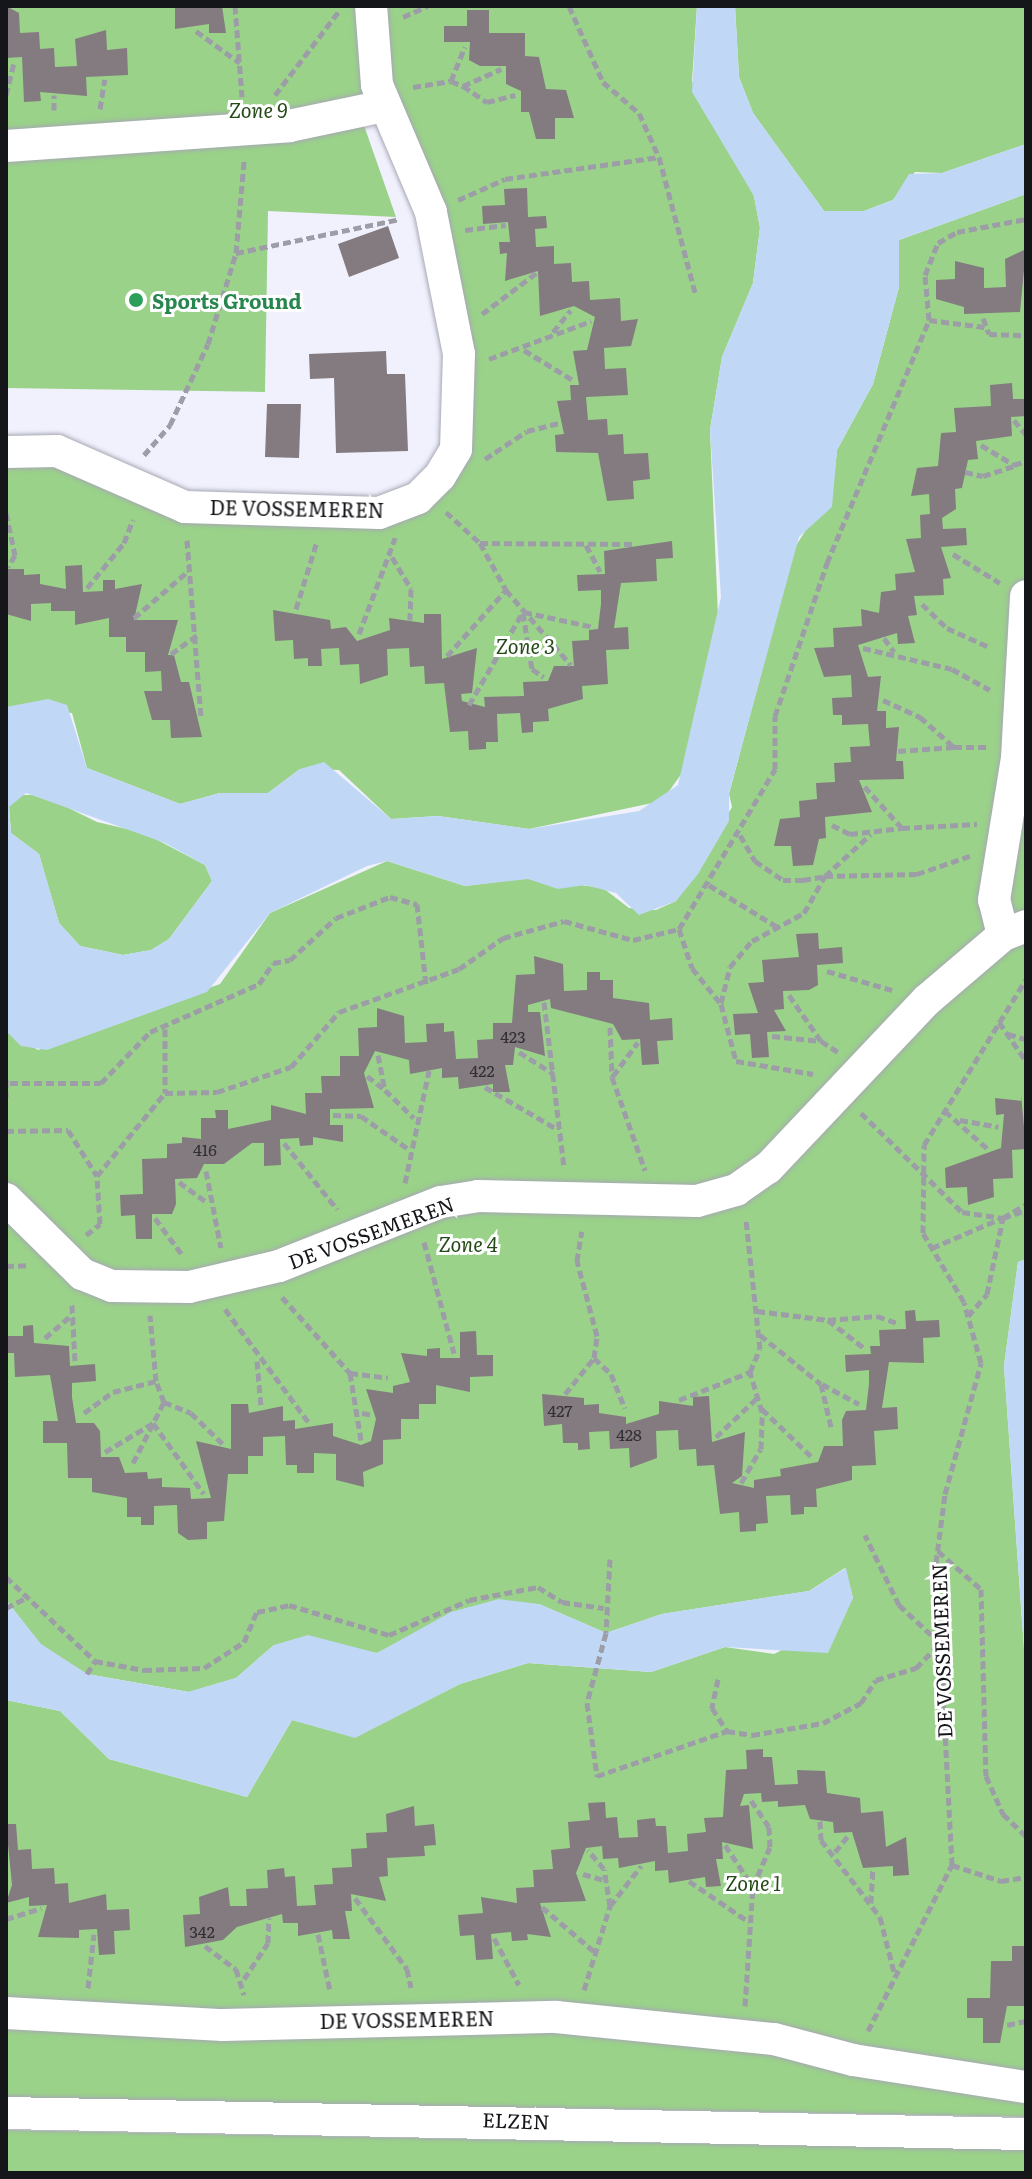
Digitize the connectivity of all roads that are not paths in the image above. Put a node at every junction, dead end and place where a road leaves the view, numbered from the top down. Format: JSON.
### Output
{"nodes":[{"id":1,"x":371,"y":6,"type":"edge"},
{"id":2,"x":383,"y":100,"type":"junction"},
{"id":3,"x":6,"y":146,"type":"edge"},
{"id":4,"x":6,"y":452,"type":"edge"},
{"id":5,"x":1020,"y":592,"type":"edge"},
{"id":6,"x":1014,"y":930,"type":"edge"},
{"id":7,"x":6,"y":1199,"type":"edge"},
{"id":8,"x":6,"y":2013,"type":"edge"},
{"id":9,"x":1026,"y":2087,"type":"edge"},
{"id":10,"x":6,"y":2113,"type":"edge"},
{"id":11,"x":1026,"y":2134,"type":"edge"}],
"edges":[{"from":1,"to":2,"type":"street"},
{"from":2,"to":3,"type":"street"},
{"from":2,"to":4,"type":"street","name":"DE VOSSEMEREN"},
{"from":5,"to":6,"type":"street","name":"DE VOSSEMEREN"},
{"from":6,"to":7,"type":"street","name":"DE VOSSEMEREN"},
{"from":8,"to":9,"type":"street","name":"DE VOSSEMEREN"},
{"from":10,"to":11,"type":"street","name":"ELZEN"}]}
